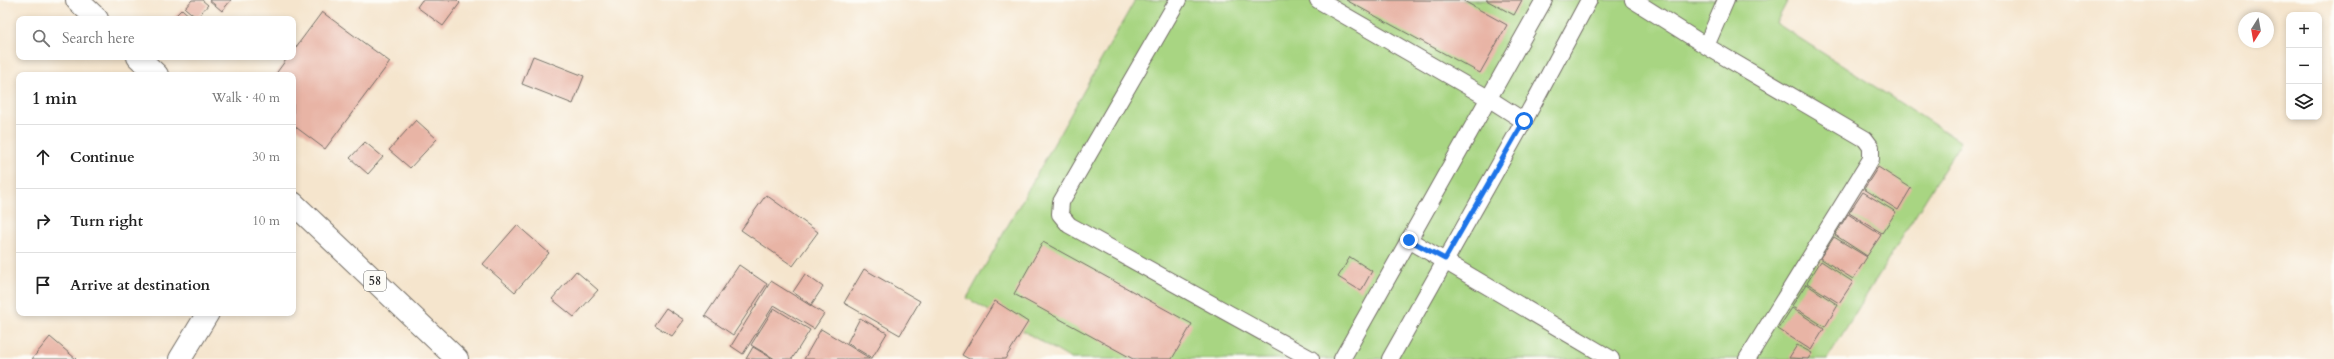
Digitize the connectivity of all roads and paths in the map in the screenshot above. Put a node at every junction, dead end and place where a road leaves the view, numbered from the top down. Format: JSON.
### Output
{"nodes":[{"id":1,"x":77,"y":0,"type":"edge"},
{"id":2,"x":1178,"y":0,"type":"edge"},
{"id":3,"x":1318,"y":0,"type":"edge"},
{"id":4,"x":1544,"y":0,"type":"edge"},
{"id":5,"x":1589,"y":0,"type":"edge"},
{"id":6,"x":1633,"y":0,"type":"edge"},
{"id":7,"x":1726,"y":0,"type":"edge"},
{"id":8,"x":94,"y":16,"type":"edge"},
{"id":9,"x":1706,"y":46,"type":"junction"},
{"id":10,"x":141,"y":60,"type":"edge"},
{"id":11,"x":154,"y":72,"type":"edge"},
{"id":12,"x":1488,"y":98,"type":"junction"},
{"id":13,"x":1524,"y":121,"type":"junction"},
{"id":14,"x":296,"y":206,"type":"edge"},
{"id":15,"x":1409,"y":240,"type":"junction"},
{"id":16,"x":1445,"y":259,"type":"junction"},
{"id":17,"x":206,"y":316,"type":"edge"},
{"id":18,"x":180,"y":359,"type":"edge"},
{"id":19,"x":458,"y":359,"type":"edge"},
{"id":20,"x":1311,"y":359,"type":"edge"},
{"id":21,"x":1342,"y":359,"type":"edge"},
{"id":22,"x":1390,"y":359,"type":"edge"},
{"id":23,"x":1611,"y":359,"type":"edge"},
{"id":24,"x":1747,"y":359,"type":"edge"}],
"edges":[{"from":1,"to":8,"type":"main road"},
{"from":2,"to":20,"type":"lane"},
{"from":3,"to":12,"type":"lane"},
{"from":4,"to":12,"type":"lane"},
{"from":5,"to":13,"type":"lane"},
{"from":6,"to":9,"type":"lane"},
{"from":7,"to":9,"type":"lane"},
{"from":9,"to":24,"type":"lane"},
{"from":10,"to":11,"type":"main road"},
{"from":12,"to":13,"type":"lane"},
{"from":12,"to":15,"type":"lane"},
{"from":13,"to":16,"type":"lane"},
{"from":14,"to":19,"type":"main road","number":"58"},
{"from":15,"to":16,"type":"lane"},
{"from":15,"to":21,"type":"lane"},
{"from":16,"to":22,"type":"lane"},
{"from":16,"to":23,"type":"lane"},
{"from":17,"to":18,"type":"main road"}]}
